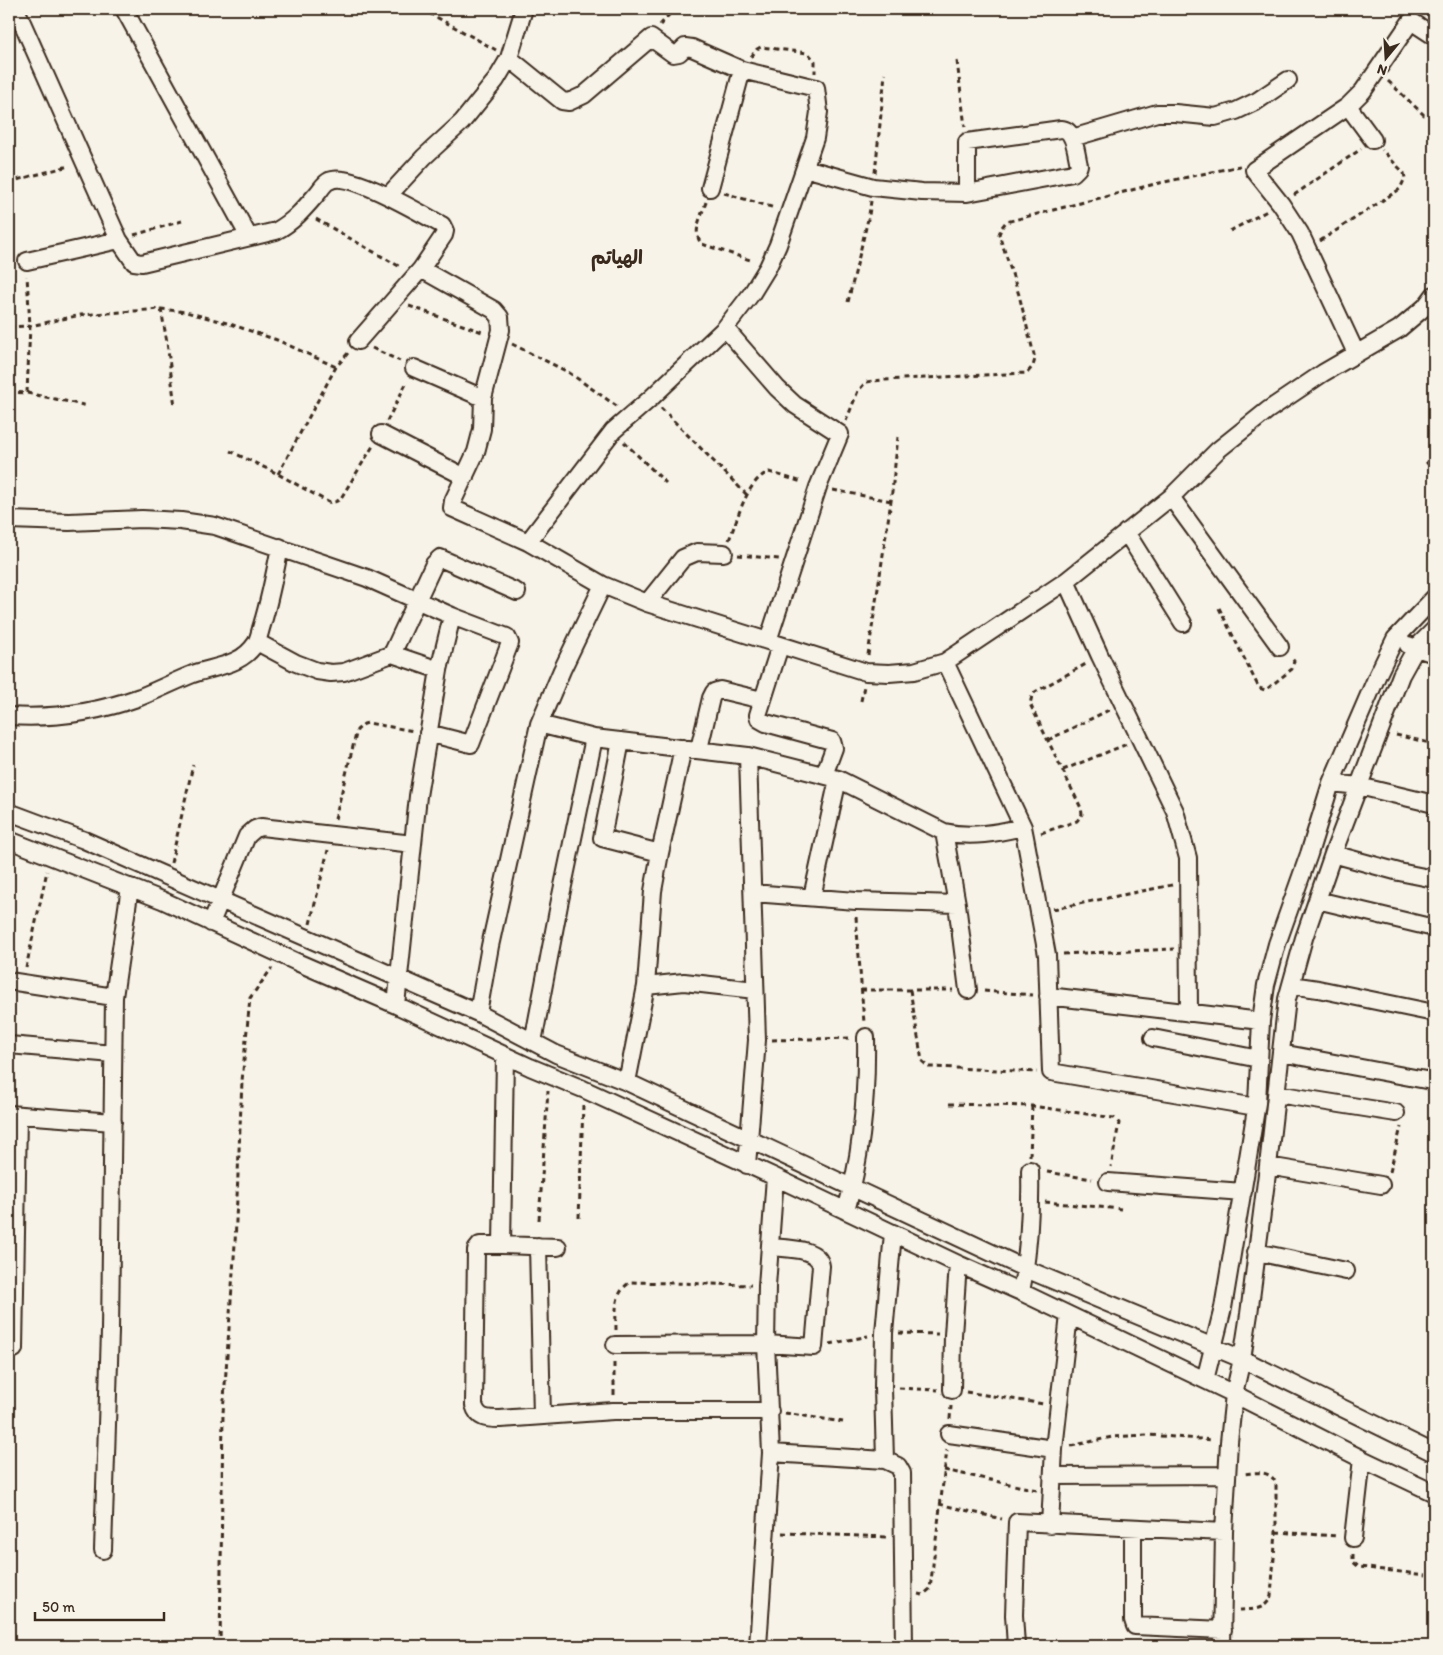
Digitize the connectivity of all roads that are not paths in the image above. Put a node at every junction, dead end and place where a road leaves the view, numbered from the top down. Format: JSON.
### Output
{"nodes":[{"id":1,"x":16,"y":9,"type":"edge"},
{"id":2,"x":124,"y":9,"type":"edge"},
{"id":3,"x":524,"y":9,"type":"edge"},
{"id":4,"x":1434,"y":36,"type":"edge"},
{"id":5,"x":509,"y":58,"type":"junction"},
{"id":6,"x":742,"y":70,"type":"junction"},
{"id":7,"x":1288,"y":80,"type":"dead end"},
{"id":8,"x":1348,"y":106,"type":"junction"},
{"id":9,"x":1072,"y":138,"type":"junction"},
{"id":10,"x":1373,"y":140,"type":"road end"},
{"id":11,"x":805,"y":168,"type":"junction"},
{"id":12,"x":710,"y":188,"type":"road end"},
{"id":13,"x":968,"y":193,"type":"junction"},
{"id":14,"x":388,"y":196,"type":"junction"},
{"id":15,"x":249,"y":236,"type":"junction"},
{"id":16,"x":120,"y":240,"type":"junction"},
{"id":17,"x":27,"y":261,"type":"road end"},
{"id":18,"x":418,"y":272,"type":"junction"},
{"id":19,"x":1434,"y":295,"type":"edge"},
{"id":20,"x":725,"y":328,"type":"junction"},
{"id":21,"x":358,"y":341,"type":"road end"},
{"id":22,"x":1356,"y":353,"type":"junction"},
{"id":23,"x":414,"y":368,"type":"road end"},
{"id":24,"x":482,"y":398,"type":"junction"},
{"id":25,"x":381,"y":434,"type":"road end"},
{"id":26,"x":464,"y":477,"type":"junction"},
{"id":27,"x":1171,"y":497,"type":"junction"},
{"id":28,"x":9,"y":520,"type":"edge"},
{"id":29,"x":1126,"y":532,"type":"junction"},
{"id":30,"x":528,"y":542,"type":"junction"},
{"id":31,"x":280,"y":547,"type":"junction"},
{"id":32,"x":724,"y":553,"type":"road end"},
{"id":33,"x":1066,"y":581,"type":"junction"},
{"id":34,"x":603,"y":585,"type":"junction"},
{"id":35,"x":517,"y":592,"type":"dead end"},
{"id":36,"x":1434,"y":598,"type":"edge"},
{"id":37,"x":418,"y":600,"type":"junction"},
{"id":38,"x":647,"y":603,"type":"junction"},
{"id":39,"x":452,"y":616,"type":"junction"},
{"id":40,"x":1183,"y":623,"type":"dead end"},
{"id":41,"x":1434,"y":630,"type":"edge"},
{"id":42,"x":1394,"y":639,"type":"junction"},
{"id":43,"x":257,"y":642,"type":"junction"},
{"id":44,"x":774,"y":643,"type":"junction"},
{"id":45,"x":1280,"y":647,"type":"road end"},
{"id":46,"x":1416,"y":648,"type":"junction"},
{"id":47,"x":392,"y":654,"type":"junction"},
{"id":48,"x":1434,"y":654,"type":"edge"},
{"id":49,"x":945,"y":662,"type":"junction"},
{"id":50,"x":440,"y":670,"type":"junction"},
{"id":51,"x":762,"y":700,"type":"junction"},
{"id":52,"x":9,"y":716,"type":"edge"},
{"id":53,"x":539,"y":724,"type":"junction"},
{"id":54,"x":428,"y":733,"type":"junction"},
{"id":55,"x":594,"y":738,"type":"junction"},
{"id":56,"x":621,"y":741,"type":"junction"},
{"id":57,"x":691,"y":749,"type":"junction"},
{"id":58,"x":748,"y":756,"type":"junction"},
{"id":59,"x":831,"y":777,"type":"junction"},
{"id":60,"x":1331,"y":783,"type":"junction"},
{"id":61,"x":1359,"y":786,"type":"junction"},
{"id":62,"x":1434,"y":804,"type":"edge"},
{"id":63,"x":9,"y":812,"type":"edge"},
{"id":64,"x":944,"y":832,"type":"junction"},
{"id":65,"x":1024,"y":832,"type":"junction"},
{"id":66,"x":9,"y":840,"type":"edge"},
{"id":67,"x":413,"y":844,"type":"junction"},
{"id":68,"x":660,"y":853,"type":"junction"},
{"id":69,"x":1333,"y":854,"type":"junction"},
{"id":70,"x":1434,"y":879,"type":"edge"},
{"id":71,"x":130,"y":887,"type":"junction"},
{"id":72,"x":753,"y":892,"type":"junction"},
{"id":73,"x":812,"y":897,"type":"junction"},
{"id":74,"x":220,"y":900,"type":"junction"},
{"id":75,"x":1317,"y":900,"type":"junction"},
{"id":76,"x":957,"y":904,"type":"junction"},
{"id":77,"x":211,"y":923,"type":"junction"},
{"id":78,"x":1434,"y":928,"type":"edge"},
{"id":79,"x":400,"y":979,"type":"junction"},
{"id":80,"x":16,"y":982,"type":"edge"},
{"id":81,"x":1291,"y":985,"type":"junction"},
{"id":82,"x":646,"y":986,"type":"junction"},
{"id":83,"x":756,"y":990,"type":"junction"},
{"id":84,"x":968,"y":990,"type":"dead end"},
{"id":85,"x":1048,"y":996,"type":"junction"},
{"id":86,"x":114,"y":997,"type":"junction"},
{"id":87,"x":396,"y":1005,"type":"junction"},
{"id":88,"x":1189,"y":1012,"type":"junction"},
{"id":89,"x":1434,"y":1013,"type":"edge"},
{"id":90,"x":478,"y":1014,"type":"junction"},
{"id":91,"x":1261,"y":1021,"type":"junction"},
{"id":92,"x":866,"y":1037,"type":"road end"},
{"id":93,"x":1153,"y":1038,"type":"dead end"},
{"id":94,"x":533,"y":1042,"type":"junction"},
{"id":95,"x":9,"y":1045,"type":"edge"},
{"id":96,"x":1281,"y":1053,"type":"junction"},
{"id":97,"x":113,"y":1054,"type":"junction"},
{"id":98,"x":505,"y":1056,"type":"junction"},
{"id":99,"x":1259,"y":1059,"type":"junction"},
{"id":100,"x":1432,"y":1081,"type":"dead end"},
{"id":101,"x":628,"y":1082,"type":"junction"},
{"id":102,"x":1277,"y":1094,"type":"junction"},
{"id":103,"x":1256,"y":1108,"type":"junction"},
{"id":104,"x":1396,"y":1113,"type":"road end"},
{"id":105,"x":13,"y":1114,"type":"edge"},
{"id":106,"x":113,"y":1122,"type":"junction"},
{"id":107,"x":751,"y":1139,"type":"junction"},
{"id":108,"x":748,"y":1165,"type":"junction"},
{"id":109,"x":1268,"y":1166,"type":"junction"},
{"id":110,"x":1030,"y":1170,"type":"road end"},
{"id":111,"x":775,"y":1177,"type":"junction"},
{"id":112,"x":1108,"y":1182,"type":"road end"},
{"id":113,"x":1381,"y":1186,"type":"road end"},
{"id":114,"x":853,"y":1187,"type":"junction"},
{"id":115,"x":1243,"y":1192,"type":"junction"},
{"id":116,"x":846,"y":1211,"type":"junction"},
{"id":117,"x":893,"y":1233,"type":"junction"},
{"id":118,"x":502,"y":1245,"type":"junction"},
{"id":119,"x":538,"y":1246,"type":"junction"},
{"id":120,"x":558,"y":1247,"type":"dead end"},
{"id":121,"x":770,"y":1247,"type":"junction"},
{"id":122,"x":1256,"y":1252,"type":"junction"},
{"id":123,"x":958,"y":1264,"type":"junction"},
{"id":124,"x":1026,"y":1269,"type":"junction"},
{"id":125,"x":1346,"y":1271,"type":"dead end"},
{"id":126,"x":1021,"y":1292,"type":"junction"},
{"id":127,"x":1069,"y":1315,"type":"junction"},
{"id":128,"x":766,"y":1344,"type":"junction"},
{"id":129,"x":615,"y":1346,"type":"road end"},
{"id":130,"x":1214,"y":1348,"type":"junction"},
{"id":131,"x":14,"y":1349,"type":"dead end"},
{"id":132,"x":1242,"y":1359,"type":"junction"},
{"id":133,"x":1205,"y":1380,"type":"junction"},
{"id":134,"x":952,"y":1390,"type":"road end"},
{"id":135,"x":1234,"y":1394,"type":"junction"},
{"id":136,"x":770,"y":1411,"type":"junction"},
{"id":137,"x":542,"y":1416,"type":"junction"},
{"id":138,"x":949,"y":1434,"type":"road end"},
{"id":139,"x":1054,"y":1449,"type":"junction"},
{"id":140,"x":771,"y":1453,"type":"junction"},
{"id":141,"x":1434,"y":1453,"type":"edge"},
{"id":142,"x":885,"y":1460,"type":"junction"},
{"id":143,"x":1362,"y":1460,"type":"junction"},
{"id":144,"x":1226,"y":1475,"type":"junction"},
{"id":145,"x":1053,"y":1476,"type":"junction"},
{"id":146,"x":1434,"y":1493,"type":"edge"},
{"id":147,"x":1050,"y":1525,"type":"junction"},
{"id":148,"x":1133,"y":1529,"type":"junction"},
{"id":149,"x":1224,"y":1532,"type":"junction"},
{"id":150,"x":1352,"y":1538,"type":"road end"},
{"id":151,"x":103,"y":1550,"type":"dead end"},
{"id":152,"x":1222,"y":1638,"type":"edge"},
{"id":153,"x":758,"y":1646,"type":"edge"},
{"id":154,"x":904,"y":1646,"type":"edge"},
{"id":155,"x":1016,"y":1646,"type":"edge"}],
"edges":[{"from":1,"to":16,"type":"street"},
{"from":2,"to":15,"type":"street"},
{"from":3,"to":5,"type":"street"},
{"from":4,"to":8,"type":"street"},
{"from":5,"to":6,"type":"street"},
{"from":5,"to":14,"type":"street"},
{"from":6,"to":11,"type":"street"},
{"from":6,"to":12,"type":"street"},
{"from":7,"to":9,"type":"street"},
{"from":8,"to":10,"type":"street"},
{"from":8,"to":22,"type":"street"},
{"from":9,"to":13,"type":"street"},
{"from":9,"to":13,"type":"street"},
{"from":11,"to":13,"type":"street"},
{"from":11,"to":20,"type":"street"},
{"from":14,"to":15,"type":"street"},
{"from":14,"to":18,"type":"street"},
{"from":15,"to":16,"type":"street"},
{"from":16,"to":17,"type":"street"},
{"from":18,"to":21,"type":"street"},
{"from":18,"to":24,"type":"street"},
{"from":19,"to":22,"type":"street"},
{"from":20,"to":30,"type":"street"},
{"from":20,"to":44,"type":"street"},
{"from":22,"to":27,"type":"street"},
{"from":23,"to":24,"type":"street"},
{"from":24,"to":26,"type":"street"},
{"from":25,"to":26,"type":"street"},
{"from":26,"to":30,"type":"street"},
{"from":27,"to":29,"type":"street"},
{"from":27,"to":45,"type":"street"},
{"from":28,"to":31,"type":"street"},
{"from":29,"to":33,"type":"street"},
{"from":29,"to":40,"type":"street"},
{"from":30,"to":34,"type":"street"},
{"from":31,"to":37,"type":"street"},
{"from":31,"to":43,"type":"street"},
{"from":32,"to":38,"type":"street"},
{"from":33,"to":49,"type":"street"},
{"from":33,"to":88,"type":"street"},
{"from":34,"to":38,"type":"street"},
{"from":34,"to":53,"type":"street"},
{"from":35,"to":37,"type":"street"},
{"from":36,"to":42,"type":"street"},
{"from":37,"to":39,"type":"street"},
{"from":37,"to":47,"type":"street"},
{"from":38,"to":44,"type":"street"},
{"from":39,"to":50,"type":"street"},
{"from":39,"to":54,"type":"street"},
{"from":41,"to":46,"type":"street"},
{"from":42,"to":46,"type":"street"},
{"from":42,"to":60,"type":"street"},
{"from":43,"to":47,"type":"street"},
{"from":43,"to":52,"type":"street"},
{"from":44,"to":49,"type":"street"},
{"from":44,"to":51,"type":"street"},
{"from":46,"to":48,"type":"street"},
{"from":46,"to":61,"type":"street"},
{"from":47,"to":50,"type":"street"},
{"from":49,"to":65,"type":"street"},
{"from":50,"to":54,"type":"street"},
{"from":51,"to":57,"type":"street"},
{"from":51,"to":59,"type":"street"},
{"from":53,"to":55,"type":"street"},
{"from":53,"to":90,"type":"street"},
{"from":54,"to":67,"type":"street"},
{"from":55,"to":56,"type":"street"},
{"from":55,"to":94,"type":"street"},
{"from":56,"to":57,"type":"street"},
{"from":56,"to":68,"type":"street"},
{"from":57,"to":58,"type":"street"},
{"from":57,"to":68,"type":"street"},
{"from":58,"to":59,"type":"street"},
{"from":58,"to":72,"type":"street"},
{"from":59,"to":64,"type":"street"},
{"from":59,"to":73,"type":"street"},
{"from":60,"to":61,"type":"street"},
{"from":60,"to":91,"type":"street"},
{"from":61,"to":62,"type":"street"},
{"from":61,"to":69,"type":"street"},
{"from":63,"to":74,"type":"street"},
{"from":64,"to":65,"type":"street"},
{"from":64,"to":76,"type":"street"},
{"from":65,"to":85,"type":"street"},
{"from":66,"to":71,"type":"street"},
{"from":67,"to":74,"type":"street"},
{"from":67,"to":79,"type":"street"},
{"from":68,"to":82,"type":"street"},
{"from":69,"to":70,"type":"street"},
{"from":69,"to":75,"type":"street"},
{"from":71,"to":77,"type":"street"},
{"from":71,"to":86,"type":"street"},
{"from":72,"to":73,"type":"street"},
{"from":72,"to":83,"type":"street"},
{"from":73,"to":76,"type":"street"},
{"from":74,"to":77,"type":"street"},
{"from":74,"to":79,"type":"street"},
{"from":75,"to":78,"type":"street"},
{"from":75,"to":81,"type":"street"},
{"from":76,"to":84,"type":"street"},
{"from":77,"to":87,"type":"street"},
{"from":79,"to":87,"type":"street"},
{"from":79,"to":90,"type":"street"},
{"from":80,"to":86,"type":"street"},
{"from":81,"to":89,"type":"street"},
{"from":81,"to":96,"type":"street"},
{"from":82,"to":83,"type":"street"},
{"from":82,"to":101,"type":"street"},
{"from":83,"to":107,"type":"street"},
{"from":85,"to":88,"type":"street"},
{"from":85,"to":103,"type":"street"},
{"from":86,"to":97,"type":"street"},
{"from":87,"to":98,"type":"street"},
{"from":88,"to":91,"type":"street"},
{"from":90,"to":94,"type":"street"},
{"from":91,"to":99,"type":"street"},
{"from":92,"to":114,"type":"street"},
{"from":93,"to":99,"type":"street"},
{"from":94,"to":101,"type":"street"},
{"from":95,"to":97,"type":"street"},
{"from":96,"to":100,"type":"street"},
{"from":96,"to":102,"type":"street"},
{"from":97,"to":106,"type":"street"},
{"from":98,"to":108,"type":"street"},
{"from":98,"to":118,"type":"street"},
{"from":99,"to":103,"type":"street"},
{"from":101,"to":107,"type":"street"},
{"from":102,"to":104,"type":"street"},
{"from":102,"to":109,"type":"street"},
{"from":103,"to":115,"type":"street"},
{"from":105,"to":106,"type":"street"},
{"from":105,"to":131,"type":"street"},
{"from":106,"to":151,"type":"street"},
{"from":107,"to":108,"type":"street"},
{"from":107,"to":114,"type":"street"},
{"from":108,"to":111,"type":"street"},
{"from":109,"to":113,"type":"street"},
{"from":109,"to":122,"type":"street"},
{"from":110,"to":124,"type":"street"},
{"from":111,"to":116,"type":"street"},
{"from":111,"to":121,"type":"street"},
{"from":112,"to":115,"type":"street"},
{"from":114,"to":116,"type":"street"},
{"from":114,"to":124,"type":"street"},
{"from":115,"to":130,"type":"street"},
{"from":116,"to":117,"type":"street"},
{"from":117,"to":123,"type":"street"},
{"from":117,"to":142,"type":"street"},
{"from":118,"to":119,"type":"street"},
{"from":118,"to":137,"type":"street"},
{"from":119,"to":120,"type":"street"},
{"from":119,"to":137,"type":"street"},
{"from":121,"to":128,"type":"street"},
{"from":121,"to":128,"type":"street"},
{"from":122,"to":125,"type":"street"},
{"from":122,"to":132,"type":"street"},
{"from":123,"to":126,"type":"street"},
{"from":123,"to":134,"type":"street"},
{"from":124,"to":126,"type":"street"},
{"from":124,"to":130,"type":"street"},
{"from":126,"to":127,"type":"street"},
{"from":127,"to":133,"type":"street"},
{"from":127,"to":139,"type":"street"},
{"from":128,"to":129,"type":"street"},
{"from":128,"to":136,"type":"street"},
{"from":130,"to":132,"type":"street"},
{"from":130,"to":133,"type":"street"},
{"from":132,"to":135,"type":"street"},
{"from":132,"to":141,"type":"street"},
{"from":133,"to":135,"type":"street"},
{"from":135,"to":143,"type":"street"},
{"from":135,"to":144,"type":"street"},
{"from":136,"to":137,"type":"street"},
{"from":136,"to":140,"type":"street"},
{"from":138,"to":139,"type":"street"},
{"from":139,"to":145,"type":"street"},
{"from":140,"to":142,"type":"street"},
{"from":140,"to":153,"type":"street"},
{"from":142,"to":154,"type":"street"},
{"from":143,"to":146,"type":"street"},
{"from":143,"to":150,"type":"street"},
{"from":144,"to":145,"type":"street"},
{"from":144,"to":149,"type":"street"},
{"from":145,"to":147,"type":"street"},
{"from":147,"to":148,"type":"street"},
{"from":147,"to":155,"type":"street"},
{"from":148,"to":149,"type":"street"},
{"from":148,"to":152,"type":"street"},
{"from":149,"to":152,"type":"street"}]}
